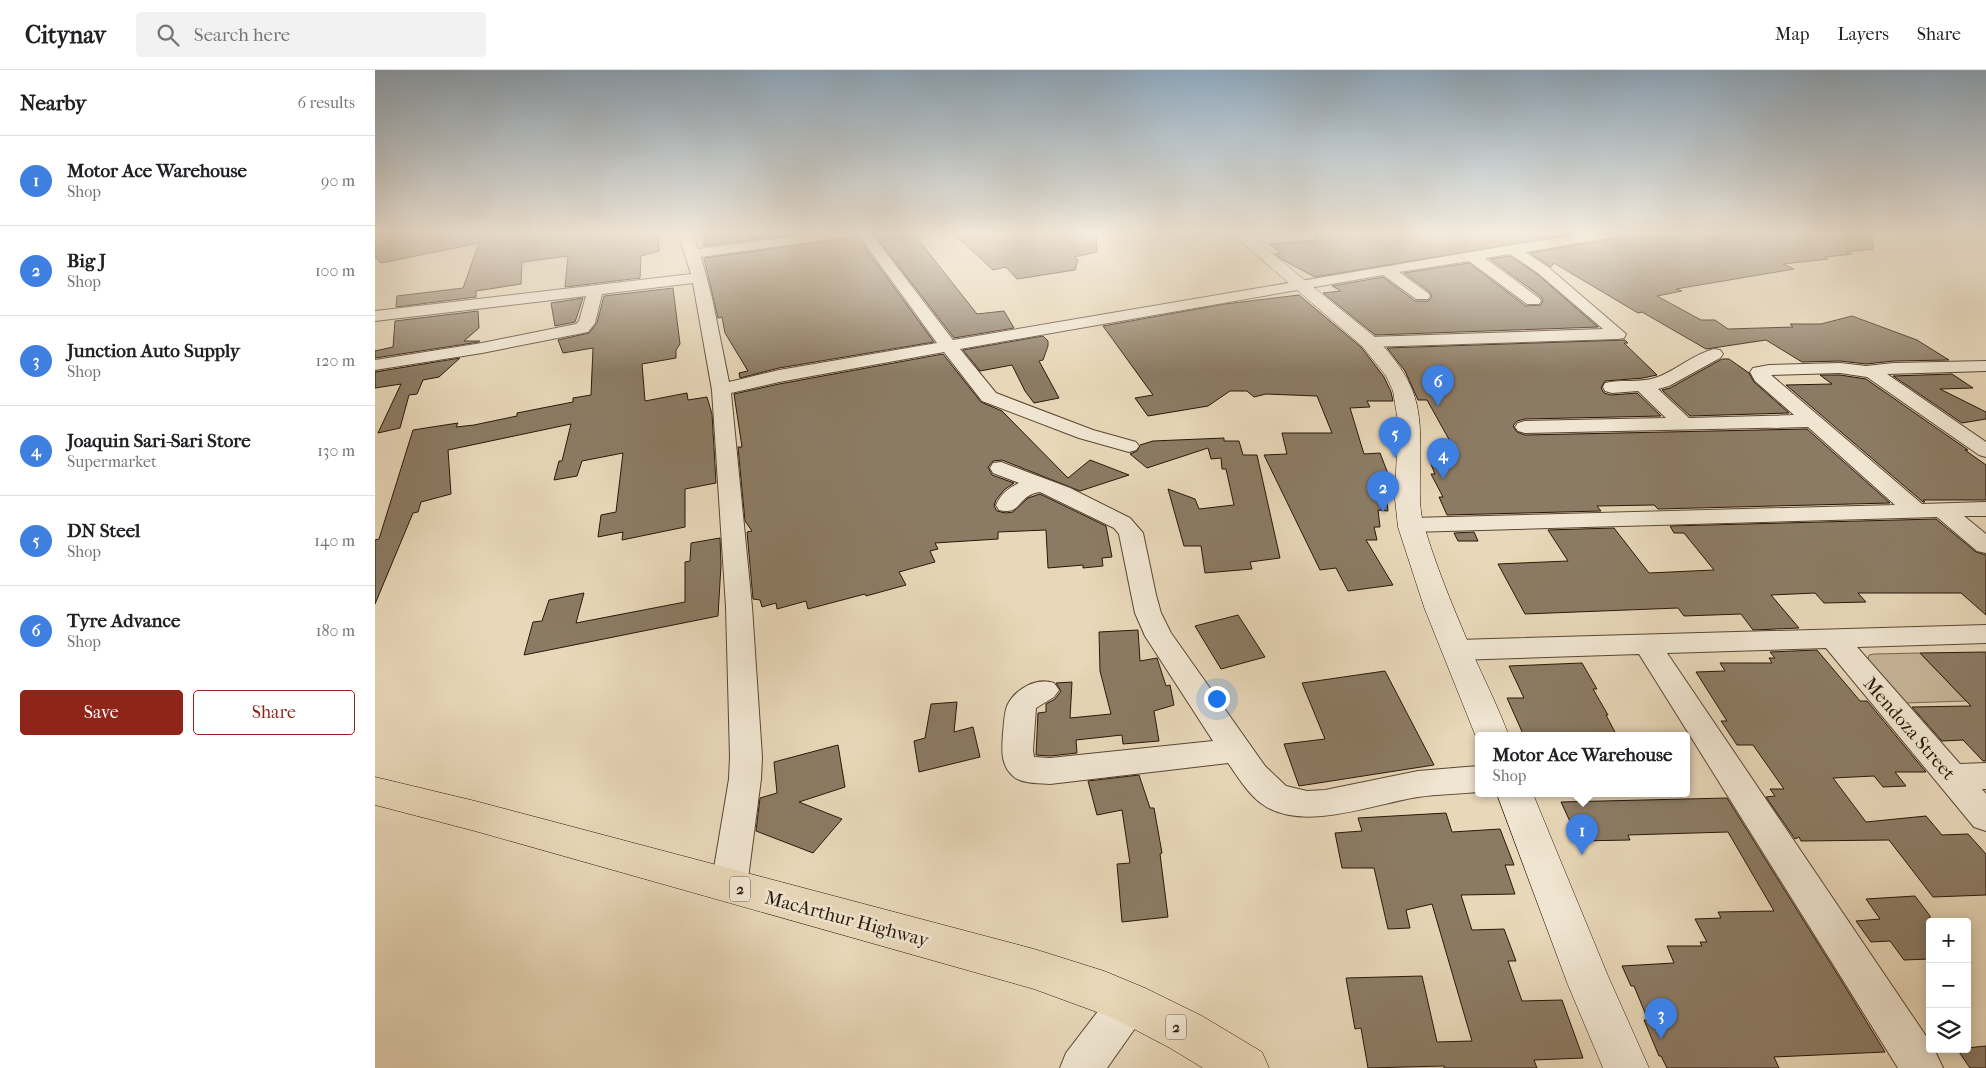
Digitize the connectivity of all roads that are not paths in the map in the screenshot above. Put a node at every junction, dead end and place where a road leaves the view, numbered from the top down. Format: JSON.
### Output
{"nodes":[{"id":1,"x":685,"y":280,"type":"edge"},
{"id":2,"x":699,"y":280,"type":"edge"},
{"id":3,"x":899,"y":280,"type":"edge"},
{"id":4,"x":1296,"y":280,"type":"edge"},
{"id":5,"x":1328,"y":280,"type":"edge"},
{"id":6,"x":1399,"y":280,"type":"edge"},
{"id":7,"x":1504,"y":280,"type":"edge"},
{"id":8,"x":1554,"y":280,"type":"edge"},
{"id":9,"x":1301,"y":284,"type":"junction"},
{"id":10,"x":595,"y":290,"type":"junction"},
{"id":11,"x":1422,"y":296,"type":"dead end"},
{"id":12,"x":1533,"y":301,"type":"dead end"},
{"id":13,"x":375,"y":316,"type":"edge"},
{"id":14,"x":1369,"y":342,"type":"junction"},
{"id":15,"x":950,"y":347,"type":"junction"},
{"id":16,"x":1714,"y":354,"type":"dead end"},
{"id":17,"x":375,"y":365,"type":"edge"},
{"id":18,"x":1986,"y":366,"type":"edge"},
{"id":19,"x":1867,"y":371,"type":"junction"},
{"id":20,"x":1644,"y":386,"type":"junction"},
{"id":21,"x":1612,"y":387,"type":"dead end"},
{"id":22,"x":721,"y":390,"type":"junction"},
{"id":23,"x":1811,"y":421,"type":"junction"},
{"id":24,"x":1684,"y":424,"type":"junction"},
{"id":25,"x":1525,"y":427,"type":"dead end"},
{"id":26,"x":1129,"y":446,"type":"dead end"},
{"id":27,"x":1986,"y":451,"type":"edge"},
{"id":28,"x":1001,"y":468,"type":"dead end"},
{"id":29,"x":1041,"y":485,"type":"junction"},
{"id":30,"x":1007,"y":504,"type":"dead end"},
{"id":31,"x":1986,"y":509,"type":"edge"},
{"id":32,"x":1942,"y":510,"type":"junction"},
{"id":33,"x":1915,"y":511,"type":"junction"},
{"id":34,"x":1411,"y":525,"type":"junction"},
{"id":35,"x":1986,"y":546,"type":"edge"},
{"id":36,"x":1986,"y":634,"type":"edge"},
{"id":37,"x":1834,"y":639,"type":"junction"},
{"id":38,"x":1647,"y":644,"type":"junction"},
{"id":39,"x":1457,"y":650,"type":"junction"},
{"id":40,"x":1044,"y":690,"type":"dead end"},
{"id":41,"x":1490,"y":732,"type":"edge"},
{"id":42,"x":1236,"y":750,"type":"junction"},
{"id":43,"x":1986,"y":776,"type":"edge"},
{"id":44,"x":1952,"y":777,"type":"junction"},
{"id":45,"x":1475,"y":780,"type":"edge"},
{"id":46,"x":375,"y":791,"type":"edge"},
{"id":47,"x":1516,"y":797,"type":"edge"},
{"id":48,"x":1986,"y":817,"type":"edge"},
{"id":49,"x":729,"y":886,"type":"junction"},
{"id":50,"x":1590,"y":985,"type":"junction"},
{"id":51,"x":1129,"y":1003,"type":"junction"},
{"id":52,"x":1081,"y":1068,"type":"edge"},
{"id":53,"x":1246,"y":1068,"type":"edge"},
{"id":54,"x":1611,"y":1068,"type":"edge"},
{"id":55,"x":1626,"y":1068,"type":"edge"},
{"id":56,"x":1922,"y":1068,"type":"edge"}],
"edges":[{"from":1,"to":10,"type":"street"},
{"from":2,"to":22,"type":"street"},
{"from":3,"to":15,"type":"street"},
{"from":4,"to":9,"type":"main road"},
{"from":5,"to":9,"type":"street"},
{"from":6,"to":11,"type":"street"},
{"from":7,"to":12,"type":"street"},
{"from":8,"to":14,"type":"street"},
{"from":9,"to":14,"type":"main road"},
{"from":9,"to":15,"type":"street"},
{"from":10,"to":13,"type":"street"},
{"from":10,"to":17,"type":"street"},
{"from":14,"to":34,"type":"main road"},
{"from":15,"to":22,"type":"street"},
{"from":15,"to":26,"type":"street"},
{"from":16,"to":20,"type":"street"},
{"from":18,"to":19,"type":"street"},
{"from":19,"to":23,"type":"street"},
{"from":19,"to":27,"type":"street"},
{"from":20,"to":21,"type":"street"},
{"from":20,"to":24,"type":"street"},
{"from":22,"to":49,"type":"street"},
{"from":23,"to":24,"type":"street"},
{"from":23,"to":33,"type":"street"},
{"from":24,"to":25,"type":"street"},
{"from":28,"to":29,"type":"street"},
{"from":29,"to":30,"type":"street"},
{"from":29,"to":42,"type":"street"},
{"from":31,"to":32,"type":"street"},
{"from":32,"to":33,"type":"street"},
{"from":32,"to":35,"type":"street"},
{"from":33,"to":34,"type":"street"},
{"from":34,"to":39,"type":"main road"},
{"from":36,"to":37,"type":"street"},
{"from":37,"to":38,"type":"street"},
{"from":37,"to":44,"type":"street","name":"Mendoza Street"},
{"from":38,"to":39,"type":"street"},
{"from":38,"to":56,"type":"street"},
{"from":39,"to":41,"type":"main road"},
{"from":40,"to":42,"type":"street"},
{"from":42,"to":45,"type":"street"},
{"from":43,"to":44,"type":"street"},
{"from":44,"to":48,"type":"street","name":"Mendoza Street"},
{"from":46,"to":49,"type":"highway","name":"MacArthur Highway","number":"2"},
{"from":47,"to":50,"type":"main road"},
{"from":49,"to":51,"type":"highway","name":"MacArthur Highway","number":"2"},
{"from":50,"to":54,"type":"main road"},
{"from":50,"to":55,"type":"main road"},
{"from":51,"to":52,"type":"street"},
{"from":51,"to":53,"type":"highway","name":"MacArthur Highway","number":"2"}]}
